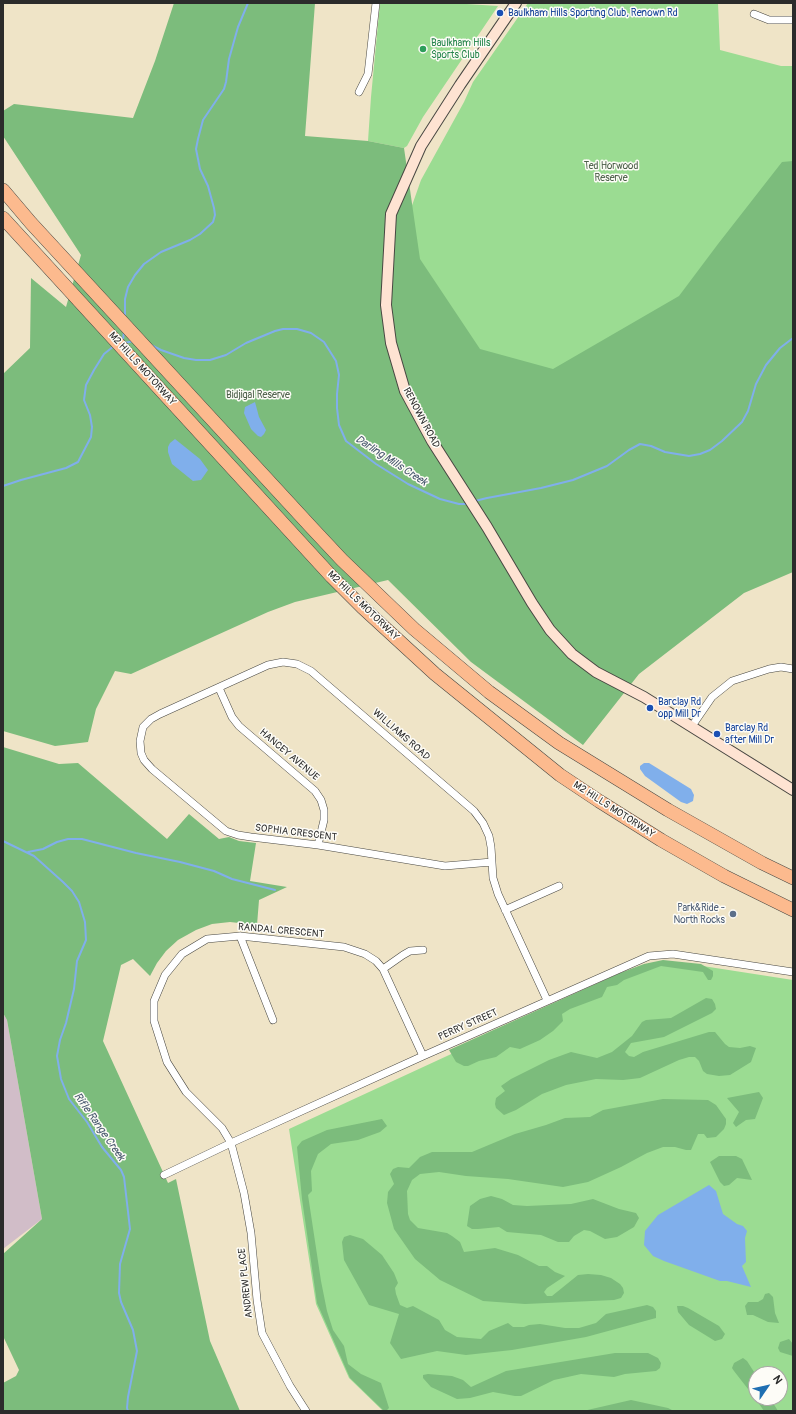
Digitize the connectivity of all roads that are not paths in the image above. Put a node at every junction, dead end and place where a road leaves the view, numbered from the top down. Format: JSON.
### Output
{"nodes":[{"id":1,"x":376,"y":3,"type":"edge"},
{"id":2,"x":516,"y":3,"type":"edge"},
{"id":3,"x":754,"y":14,"type":"dead end"},
{"id":4,"x":793,"y":20,"type":"edge"},
{"id":5,"x":359,"y":92,"type":"dead end"},
{"id":6,"x":3,"y":190,"type":"edge"},
{"id":7,"x":3,"y":218,"type":"edge"},
{"id":8,"x":791,"y":668,"type":"edge"},
{"id":9,"x":220,"y":688,"type":"junction"},
{"id":10,"x":692,"y":726,"type":"junction"},
{"id":11,"x":140,"y":741,"type":"joint"},
{"id":12,"x":793,"y":790,"type":"edge"},
{"id":13,"x":318,"y":845,"type":"junction"},
{"id":14,"x":492,"y":862,"type":"junction"},
{"id":15,"x":793,"y":878,"type":"edge"},
{"id":16,"x":559,"y":886,"type":"dead end"},
{"id":17,"x":505,"y":910,"type":"junction"},
{"id":18,"x":793,"y":910,"type":"edge"},
{"id":19,"x":240,"y":936,"type":"junction"},
{"id":20,"x":423,"y":950,"type":"dead end"},
{"id":21,"x":383,"y":969,"type":"junction"},
{"id":22,"x":793,"y":972,"type":"edge"},
{"id":23,"x":547,"y":1000,"type":"junction"},
{"id":24,"x":273,"y":1020,"type":"dead end"},
{"id":25,"x":423,"y":1056,"type":"junction"},
{"id":26,"x":231,"y":1143,"type":"junction"},
{"id":27,"x":164,"y":1175,"type":"dead end"},
{"id":28,"x":306,"y":1411,"type":"edge"}],
"edges":[{"from":1,"to":5,"type":"street"},
{"from":2,"to":10,"type":"main road","name":"RENOWN ROAD"},
{"from":3,"to":4,"type":"street"},
{"from":6,"to":15,"type":"highway","name":"M2 HILLS MOTORWAY"},
{"from":7,"to":18,"type":"highway","name":"M2 HILLS MOTORWAY"},
{"from":8,"to":10,"type":"street"},
{"from":9,"to":11,"type":"street","name":"WILLIAMS ROAD"},
{"from":9,"to":13,"type":"street","name":"HANCEY AVENUE"},
{"from":9,"to":14,"type":"street","name":"WILLIAMS ROAD"},
{"from":10,"to":12,"type":"main road","name":"RENOWN ROAD"},
{"from":11,"to":13,"type":"street","name":"SOPHIA CRESCENT"},
{"from":13,"to":14,"type":"street","name":"SOPHIA CRESCENT"},
{"from":14,"to":17,"type":"street","name":"WILLIAMS ROAD"},
{"from":16,"to":17,"type":"street"},
{"from":17,"to":23,"type":"street","name":"WILLIAMS ROAD"},
{"from":19,"to":21,"type":"street","name":"RANDAL CRESCENT"},
{"from":19,"to":24,"type":"street"},
{"from":19,"to":26,"type":"street","name":"RANDAL CRESCENT"},
{"from":20,"to":21,"type":"street"},
{"from":21,"to":25,"type":"street","name":"RANDAL CRESCENT"},
{"from":22,"to":23,"type":"street","name":"PERRY STREET"},
{"from":23,"to":25,"type":"street","name":"PERRY STREET"},
{"from":25,"to":26,"type":"street","name":"PERRY STREET"},
{"from":26,"to":27,"type":"street","name":"PERRY STREET"},
{"from":26,"to":28,"type":"street","name":"ANDREW PLACE"}]}
